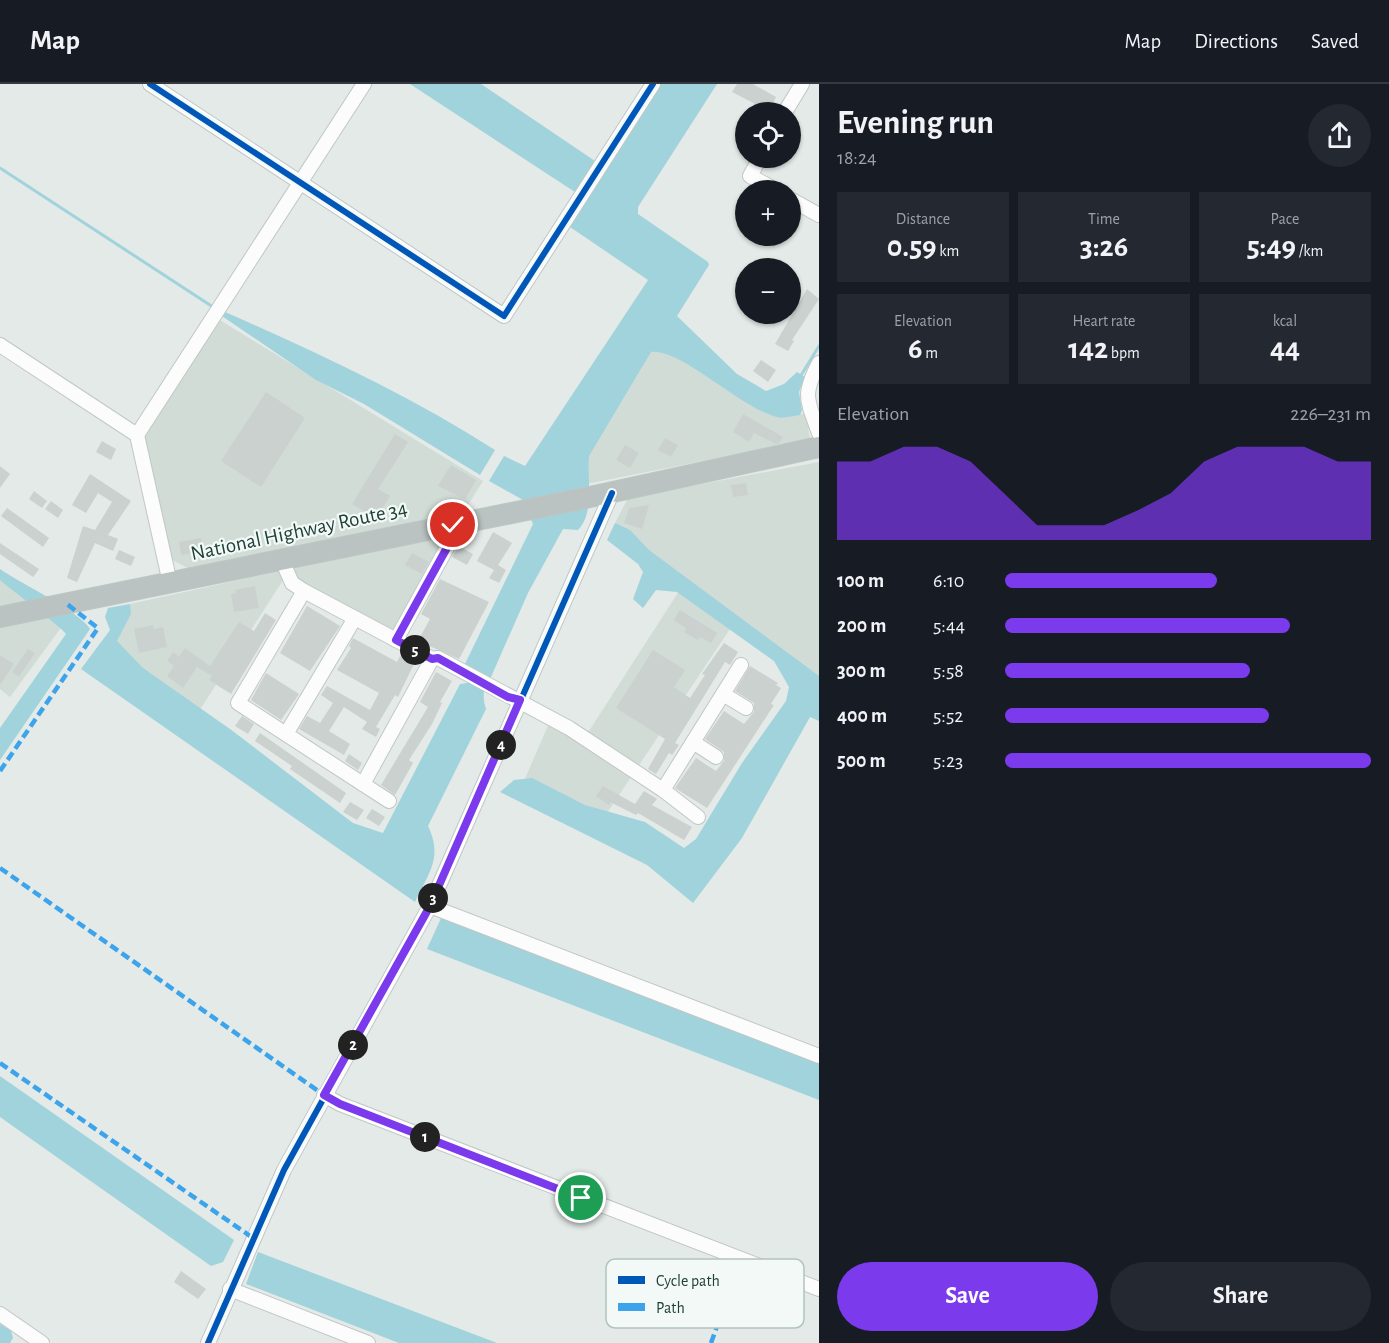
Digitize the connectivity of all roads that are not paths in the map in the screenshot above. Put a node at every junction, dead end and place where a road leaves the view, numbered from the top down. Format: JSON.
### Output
{"nodes":[{"id":1,"x":150,"y":84,"type":"edge"},
{"id":2,"x":364,"y":84,"type":"edge"},
{"id":3,"x":653,"y":84,"type":"edge"},
{"id":4,"x":802,"y":84,"type":"edge"},
{"id":5,"x":792,"y":102,"type":"edge"},
{"id":6,"x":754,"y":168,"type":"edge"},
{"id":7,"x":757,"y":180,"type":"edge"},
{"id":8,"x":300,"y":182,"type":"junction"},
{"id":9,"x":801,"y":205,"type":"edge"},
{"id":10,"x":819,"y":214,"type":"edge"},
{"id":11,"x":0,"y":345,"type":"edge"},
{"id":12,"x":819,"y":363,"type":"edge"},
{"id":13,"x":819,"y":433,"type":"edge"},
{"id":14,"x":137,"y":435,"type":"junction"},
{"id":15,"x":819,"y":447,"type":"edge"},
{"id":16,"x":612,"y":493,"type":"junction"},
{"id":17,"x":453,"y":525,"type":"junction"},
{"id":18,"x":281,"y":558,"type":"junction"},
{"id":19,"x":170,"y":583,"type":"junction"},
{"id":20,"x":304,"y":591,"type":"junction"},
{"id":21,"x":9,"y":616,"type":"edge"},
{"id":22,"x":355,"y":618,"type":"junction"},
{"id":23,"x":396,"y":640,"type":"junction"},
{"id":24,"x":432,"y":659,"type":"junction"},
{"id":25,"x":741,"y":665,"type":"dead end"},
{"id":26,"x":723,"y":694,"type":"junction"},
{"id":27,"x":520,"y":700,"type":"junction"},
{"id":28,"x":746,"y":708,"type":"dead end"},
{"id":29,"x":286,"y":734,"type":"junction"},
{"id":30,"x":693,"y":742,"type":"junction"},
{"id":31,"x":716,"y":757,"type":"dead end"},
{"id":32,"x":363,"y":784,"type":"junction"},
{"id":33,"x":663,"y":790,"type":"junction"},
{"id":34,"x":389,"y":801,"type":"dead end"},
{"id":35,"x":698,"y":817,"type":"dead end"},
{"id":36,"x":430,"y":906,"type":"junction"},
{"id":37,"x":819,"y":1056,"type":"edge"},
{"id":38,"x":324,"y":1095,"type":"junction"},
{"id":39,"x":741,"y":1259,"type":"edge"},
{"id":40,"x":804,"y":1283,"type":"edge"},
{"id":41,"x":230,"y":1289,"type":"junction"},
{"id":42,"x":819,"y":1289,"type":"edge"},
{"id":43,"x":0,"y":1314,"type":"edge"},
{"id":44,"x":42,"y":1343,"type":"edge"},
{"id":45,"x":208,"y":1343,"type":"edge"},
{"id":46,"x":368,"y":1343,"type":"edge"}],
"edges":[{"from":1,"to":8,"type":"street"},
{"from":2,"to":8,"type":"street"},
{"from":3,"to":8,"type":"street"},
{"from":4,"to":5,"type":"street"},
{"from":6,"to":7,"type":"street"},
{"from":8,"to":14,"type":"street"},
{"from":9,"to":10,"type":"street"},
{"from":11,"to":14,"type":"street"},
{"from":12,"to":13,"type":"street"},
{"from":14,"to":19,"type":"street"},
{"from":15,"to":16,"type":"highway","name":"National Highway Route 34"},
{"from":16,"to":17,"type":"highway","name":"National Highway Route 34"},
{"from":16,"to":27,"type":"street"},
{"from":17,"to":18,"type":"highway","name":"National Highway Route 34"},
{"from":17,"to":23,"type":"street"},
{"from":18,"to":19,"type":"highway","name":"National Highway Route 34"},
{"from":18,"to":20,"type":"street"},
{"from":19,"to":21,"type":"highway","name":"National Highway Route 34"},
{"from":20,"to":22,"type":"street"},
{"from":20,"to":29,"type":"street"},
{"from":22,"to":23,"type":"street"},
{"from":22,"to":29,"type":"street"},
{"from":23,"to":24,"type":"street"},
{"from":24,"to":27,"type":"street"},
{"from":24,"to":32,"type":"street"},
{"from":25,"to":26,"type":"street"},
{"from":26,"to":28,"type":"street"},
{"from":26,"to":30,"type":"street"},
{"from":27,"to":33,"type":"street"},
{"from":27,"to":36,"type":"street"},
{"from":29,"to":32,"type":"street"},
{"from":30,"to":31,"type":"street"},
{"from":30,"to":33,"type":"street"},
{"from":32,"to":34,"type":"street"},
{"from":33,"to":35,"type":"street"},
{"from":36,"to":37,"type":"street"},
{"from":36,"to":38,"type":"street"},
{"from":38,"to":39,"type":"street"},
{"from":38,"to":41,"type":"street"},
{"from":40,"to":42,"type":"street"},
{"from":41,"to":45,"type":"street"},
{"from":41,"to":46,"type":"street"},
{"from":43,"to":44,"type":"street"}]}
